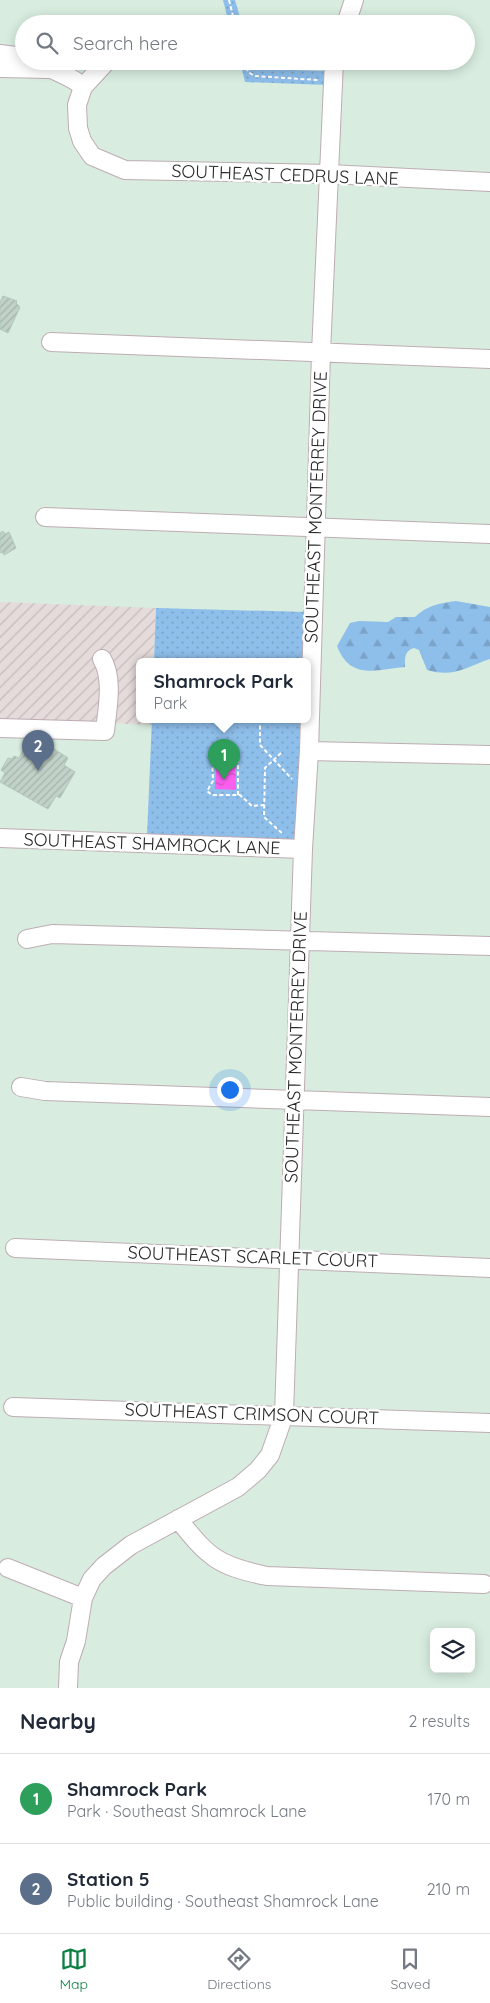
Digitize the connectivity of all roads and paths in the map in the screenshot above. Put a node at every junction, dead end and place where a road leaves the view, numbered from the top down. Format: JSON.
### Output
{"nodes":[{"id":1,"x":229,"y":0,"type":"edge"},
{"id":2,"x":354,"y":0,"type":"edge"},
{"id":3,"x":233,"y":15,"type":"edge"},
{"id":4,"x":349,"y":15,"type":"edge"},
{"id":5,"x":0,"y":54,"type":"edge"},
{"id":6,"x":15,"y":56,"type":"edge"},
{"id":7,"x":15,"y":67,"type":"edge"},
{"id":8,"x":0,"y":68,"type":"edge"},
{"id":9,"x":56,"y":70,"type":"edge"},
{"id":10,"x":99,"y":70,"type":"edge"},
{"id":11,"x":247,"y":70,"type":"edge"},
{"id":12,"x":333,"y":70,"type":"edge"},
{"id":13,"x":332,"y":80,"type":"junction"},
{"id":14,"x":83,"y":87,"type":"junction"},
{"id":15,"x":329,"y":174,"type":"junction"},
{"id":16,"x":490,"y":182,"type":"edge"},
{"id":17,"x":51,"y":342,"type":"dead end"},
{"id":18,"x":321,"y":353,"type":"junction"},
{"id":19,"x":490,"y":359,"type":"edge"},
{"id":20,"x":46,"y":517,"type":"dead end"},
{"id":21,"x":314,"y":527,"type":"junction"},
{"id":22,"x":490,"y":534,"type":"edge"},
{"id":23,"x":102,"y":659,"type":"dead end"},
{"id":24,"x":311,"y":695,"type":"edge"},
{"id":25,"x":260,"y":723,"type":"edge"},
{"id":26,"x":310,"y":723,"type":"edge"},
{"id":27,"x":0,"y":728,"type":"edge"},
{"id":28,"x":310,"y":751,"type":"junction"},
{"id":29,"x":282,"y":753,"type":"dead end"},
{"id":30,"x":490,"y":755,"type":"edge"},
{"id":31,"x":274,"y":760,"type":"junction"},
{"id":32,"x":294,"y":780,"type":"dead end"},
{"id":33,"x":238,"y":795,"type":"junction"},
{"id":34,"x":264,"y":806,"type":"junction"},
{"id":35,"x":286,"y":836,"type":"dead end"},
{"id":36,"x":0,"y":838,"type":"edge"},
{"id":37,"x":303,"y":850,"type":"junction"},
{"id":38,"x":27,"y":939,"type":"dead end"},
{"id":39,"x":300,"y":940,"type":"junction"},
{"id":40,"x":490,"y":946,"type":"edge"},
{"id":41,"x":21,"y":1087,"type":"dead end"},
{"id":42,"x":294,"y":1100,"type":"junction"},
{"id":43,"x":490,"y":1107,"type":"edge"},
{"id":44,"x":15,"y":1248,"type":"dead end"},
{"id":45,"x":288,"y":1258,"type":"junction"},
{"id":46,"x":490,"y":1268,"type":"edge"},
{"id":47,"x":13,"y":1407,"type":"dead end"},
{"id":48,"x":284,"y":1415,"type":"junction"},
{"id":49,"x":490,"y":1423,"type":"edge"},
{"id":50,"x":178,"y":1519,"type":"junction"},
{"id":51,"x":8,"y":1568,"type":"dead end"},
{"id":52,"x":484,"y":1584,"type":"dead end"},
{"id":53,"x":83,"y":1598,"type":"junction"},
{"id":54,"x":76,"y":1641,"type":"junction"},
{"id":55,"x":68,"y":1688,"type":"edge"},
{"id":56,"x":79,"y":1688,"type":"edge"}],
"edges":[{"from":1,"to":3,"type":"path"},
{"from":2,"to":4,"type":"street"},
{"from":5,"to":6,"type":"street"},
{"from":7,"to":8,"type":"street"},
{"from":9,"to":14,"type":"street"},
{"from":10,"to":14,"type":"street"},
{"from":11,"to":13,"type":"path"},
{"from":12,"to":13,"type":"street","name":"SOUTHEAST MONTERREY DRIVE"},
{"from":13,"to":15,"type":"street","name":"SOUTHEAST MONTERREY DRIVE"},
{"from":14,"to":15,"type":"street","name":"SOUTHEAST CEDRUS LANE"},
{"from":15,"to":16,"type":"street","name":"SOUTHEAST CEDRUS LANE"},
{"from":15,"to":18,"type":"street","name":"SOUTHEAST MONTERREY DRIVE"},
{"from":17,"to":18,"type":"street"},
{"from":18,"to":19,"type":"street"},
{"from":18,"to":21,"type":"street","name":"SOUTHEAST MONTERREY DRIVE"},
{"from":20,"to":21,"type":"street"},
{"from":21,"to":22,"type":"street"},
{"from":21,"to":24,"type":"street","name":"SOUTHEAST MONTERREY DRIVE"},
{"from":23,"to":27,"type":"street"},
{"from":25,"to":31,"type":"path"},
{"from":26,"to":28,"type":"street","name":"SOUTHEAST MONTERREY DRIVE"},
{"from":28,"to":30,"type":"street"},
{"from":28,"to":37,"type":"street","name":"SOUTHEAST MONTERREY DRIVE"},
{"from":29,"to":31,"type":"path"},
{"from":31,"to":32,"type":"path"},
{"from":31,"to":34,"type":"path"},
{"from":33,"to":33,"type":"path"},
{"from":33,"to":34,"type":"path"},
{"from":34,"to":35,"type":"path"},
{"from":36,"to":37,"type":"street","name":"SOUTHEAST SHAMROCK LANE"},
{"from":37,"to":39,"type":"street","name":"SOUTHEAST MONTERREY DRIVE"},
{"from":38,"to":39,"type":"street"},
{"from":39,"to":40,"type":"street"},
{"from":39,"to":42,"type":"street","name":"SOUTHEAST MONTERREY DRIVE"},
{"from":41,"to":42,"type":"street"},
{"from":42,"to":43,"type":"street"},
{"from":42,"to":45,"type":"street","name":"SOUTHEAST MONTERREY DRIVE"},
{"from":44,"to":45,"type":"street","name":"SOUTHEAST SCARLET COURT"},
{"from":45,"to":46,"type":"street","name":"SOUTHEAST SCARLET COURT"},
{"from":45,"to":48,"type":"street","name":"SOUTHEAST MONTERREY DRIVE"},
{"from":47,"to":48,"type":"street","name":"SOUTHEAST CRIMSON COURT"},
{"from":48,"to":49,"type":"street","name":"SOUTHEAST CRIMSON COURT"},
{"from":48,"to":50,"type":"street","name":"SOUTHEAST MONTERREY DRIVE"},
{"from":50,"to":52,"type":"street"},
{"from":50,"to":53,"type":"street","name":"SOUTHEAST MONTERREY DRIVE"},
{"from":51,"to":53,"type":"street"},
{"from":53,"to":54,"type":"street","name":"SOUTHEAST MONTERREY DRIVE"},
{"from":54,"to":55,"type":"street","name":"SOUTHEAST MONTERREY DRIVE"},
{"from":54,"to":56,"type":"street","name":"SOUTHEAST MONTERREY DRIVE"}]}
